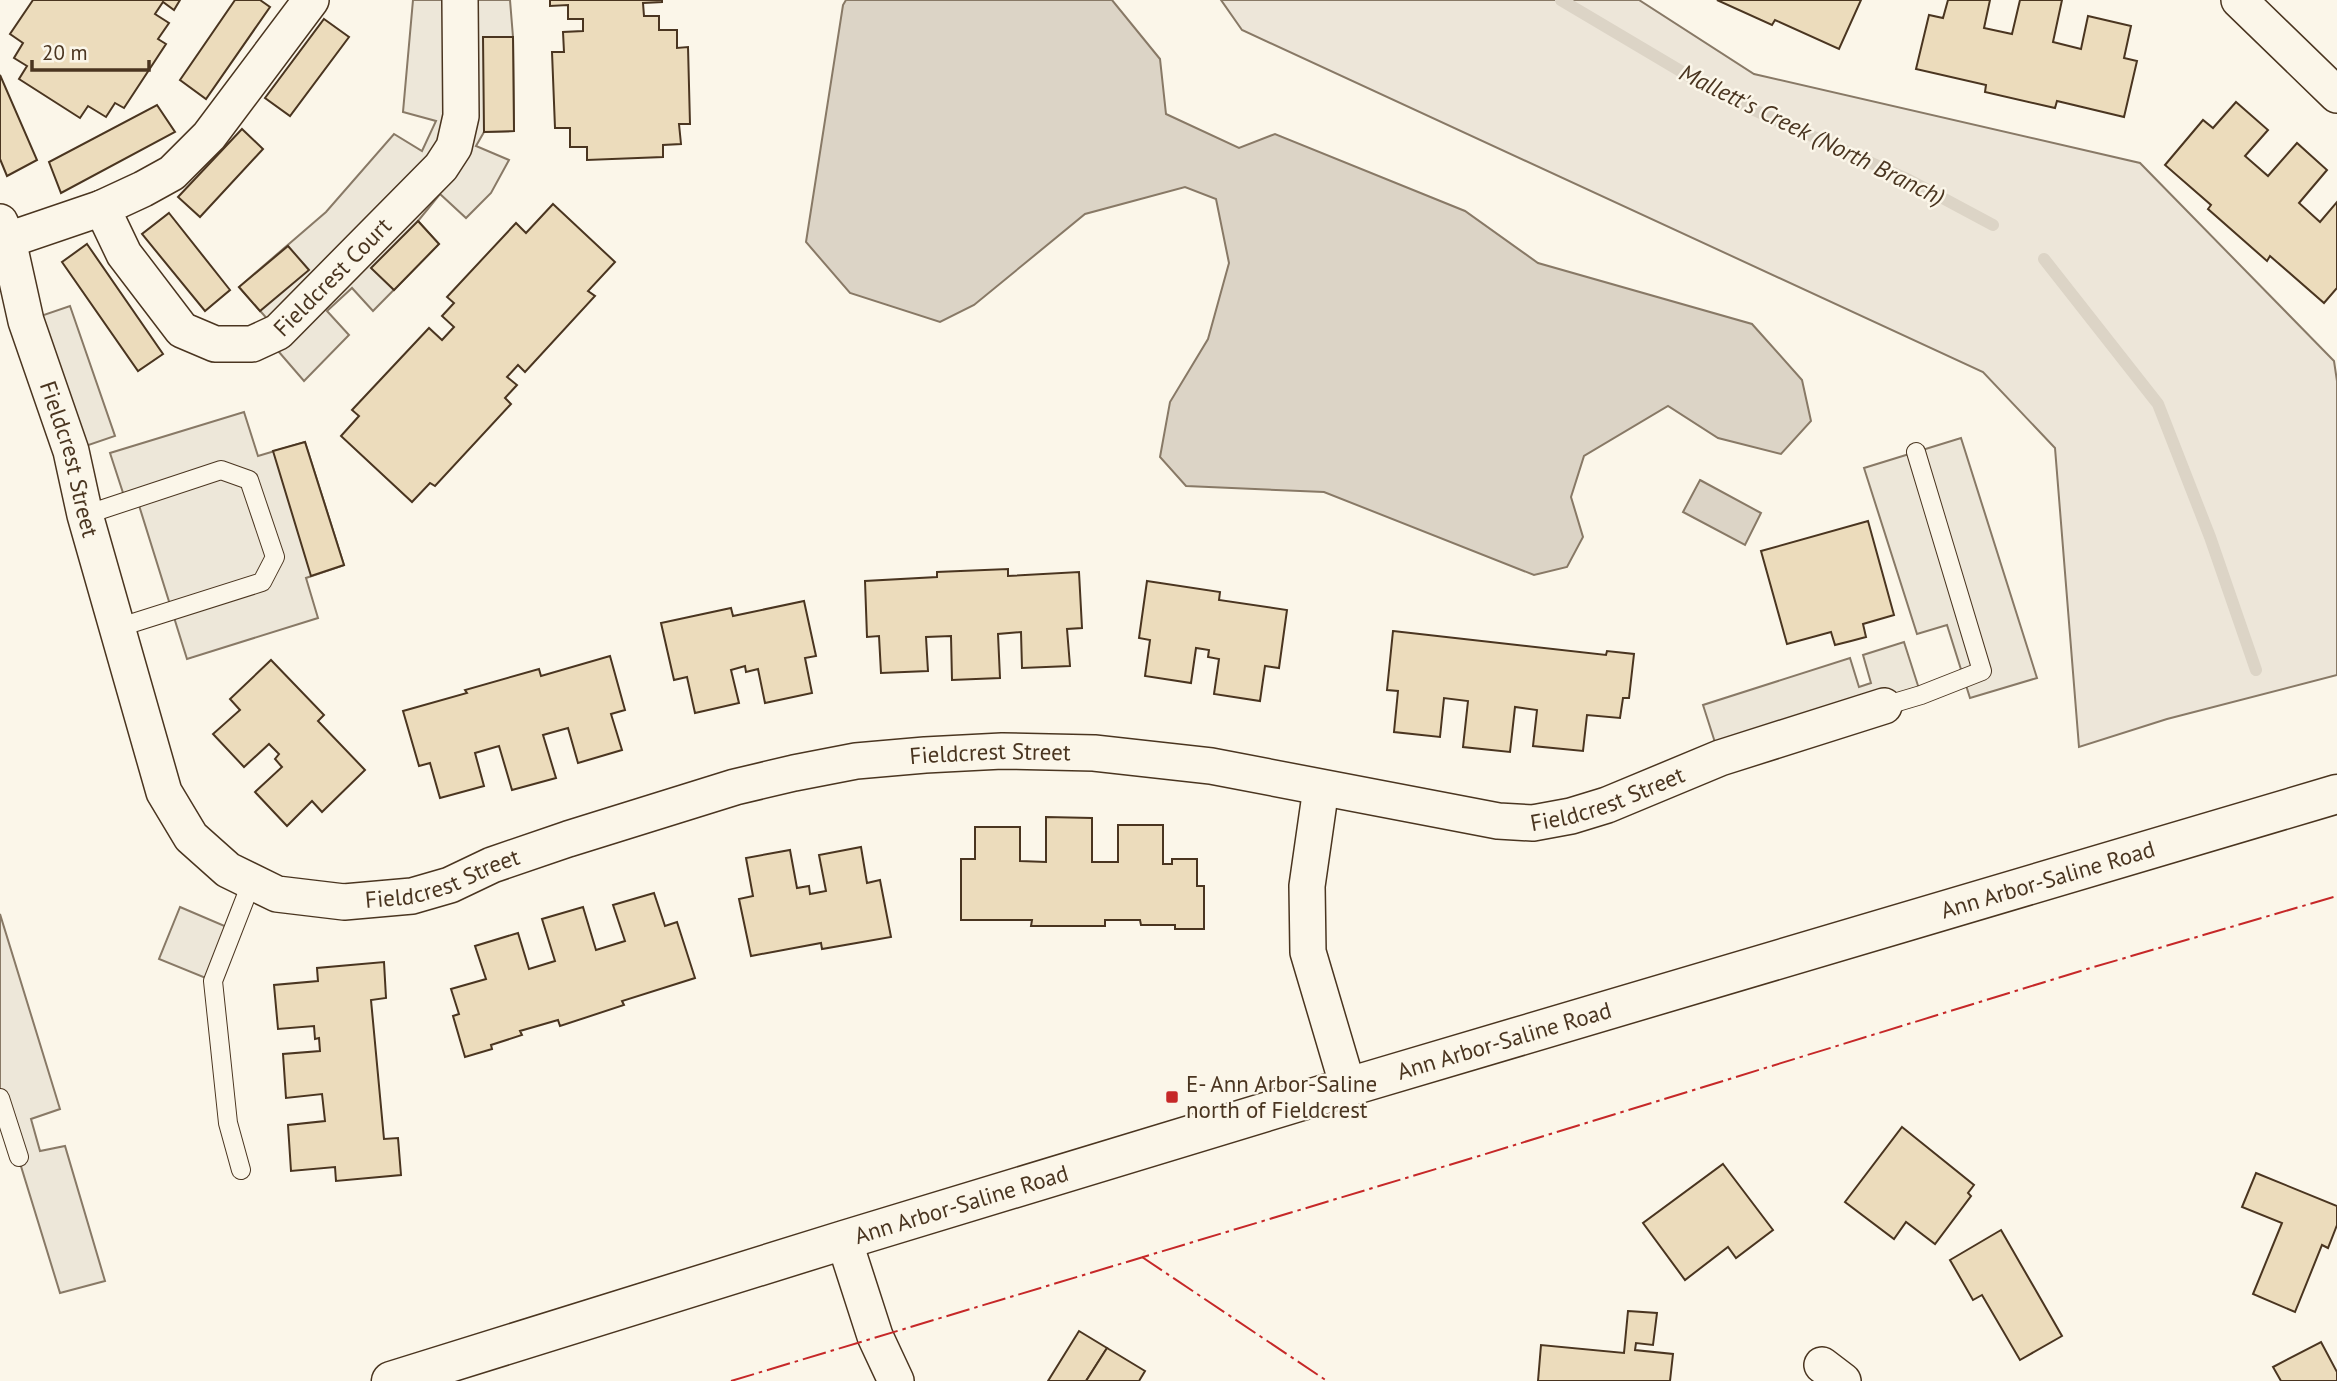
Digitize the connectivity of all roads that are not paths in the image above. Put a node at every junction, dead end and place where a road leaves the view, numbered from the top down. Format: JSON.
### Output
{"nodes":[{"id":1,"x":311,"y":0,"type":"edge"},
{"id":2,"x":460,"y":0,"type":"edge"},
{"id":3,"x":2239,"y":0,"type":"edge"},
{"id":4,"x":2337,"y":94,"type":"edge"},
{"id":5,"x":102,"y":208,"type":"junction"},
{"id":6,"x":4,"y":231,"type":"edge"},
{"id":7,"x":1916,"y":452,"type":"dead end"},
{"id":8,"x":85,"y":515,"type":"junction"},
{"id":9,"x":117,"y":628,"type":"junction"},
{"id":10,"x":1884,"y":706,"type":"joint"},
{"id":11,"x":1321,"y":788,"type":"junction"},
{"id":12,"x":2337,"y":794,"type":"edge"},
{"id":13,"x":252,"y":881,"type":"junction"},
{"id":14,"x":1348,"y":1087,"type":"junction"},
{"id":15,"x":0,"y":1098,"type":"edge"},
{"id":16,"x":19,"y":1157,"type":"dead end"},
{"id":17,"x":241,"y":1170,"type":"dead end"},
{"id":18,"x":844,"y":1240,"type":"junction"},
{"id":19,"x":391,"y":1381,"type":"edge"},
{"id":20,"x":897,"y":1381,"type":"edge"}],
"edges":[{"from":1,"to":5,"type":"street"},
{"from":2,"to":5,"type":"street","name":"Fieldcrest Court"},
{"from":3,"to":4,"type":"street"},
{"from":5,"to":6,"type":"street"},
{"from":6,"to":8,"type":"street","name":"Fieldcrest Street"},
{"from":7,"to":10,"type":"lane"},
{"from":8,"to":9,"type":"street","name":"Fieldcrest Street"},
{"from":8,"to":9,"type":"lane"},
{"from":9,"to":13,"type":"street","name":"Fieldcrest Street"},
{"from":10,"to":11,"type":"street","name":"Fieldcrest Street"},
{"from":11,"to":13,"type":"street","name":"Fieldcrest Street"},
{"from":11,"to":14,"type":"street"},
{"from":12,"to":14,"type":"main road","name":"Ann Arbor-Saline Road"},
{"from":13,"to":17,"type":"lane"},
{"from":14,"to":18,"type":"main road","name":"Ann Arbor-Saline Road"},
{"from":15,"to":16,"type":"lane"},
{"from":18,"to":19,"type":"main road","name":"Ann Arbor-Saline Road"},
{"from":18,"to":20,"type":"street"}]}
